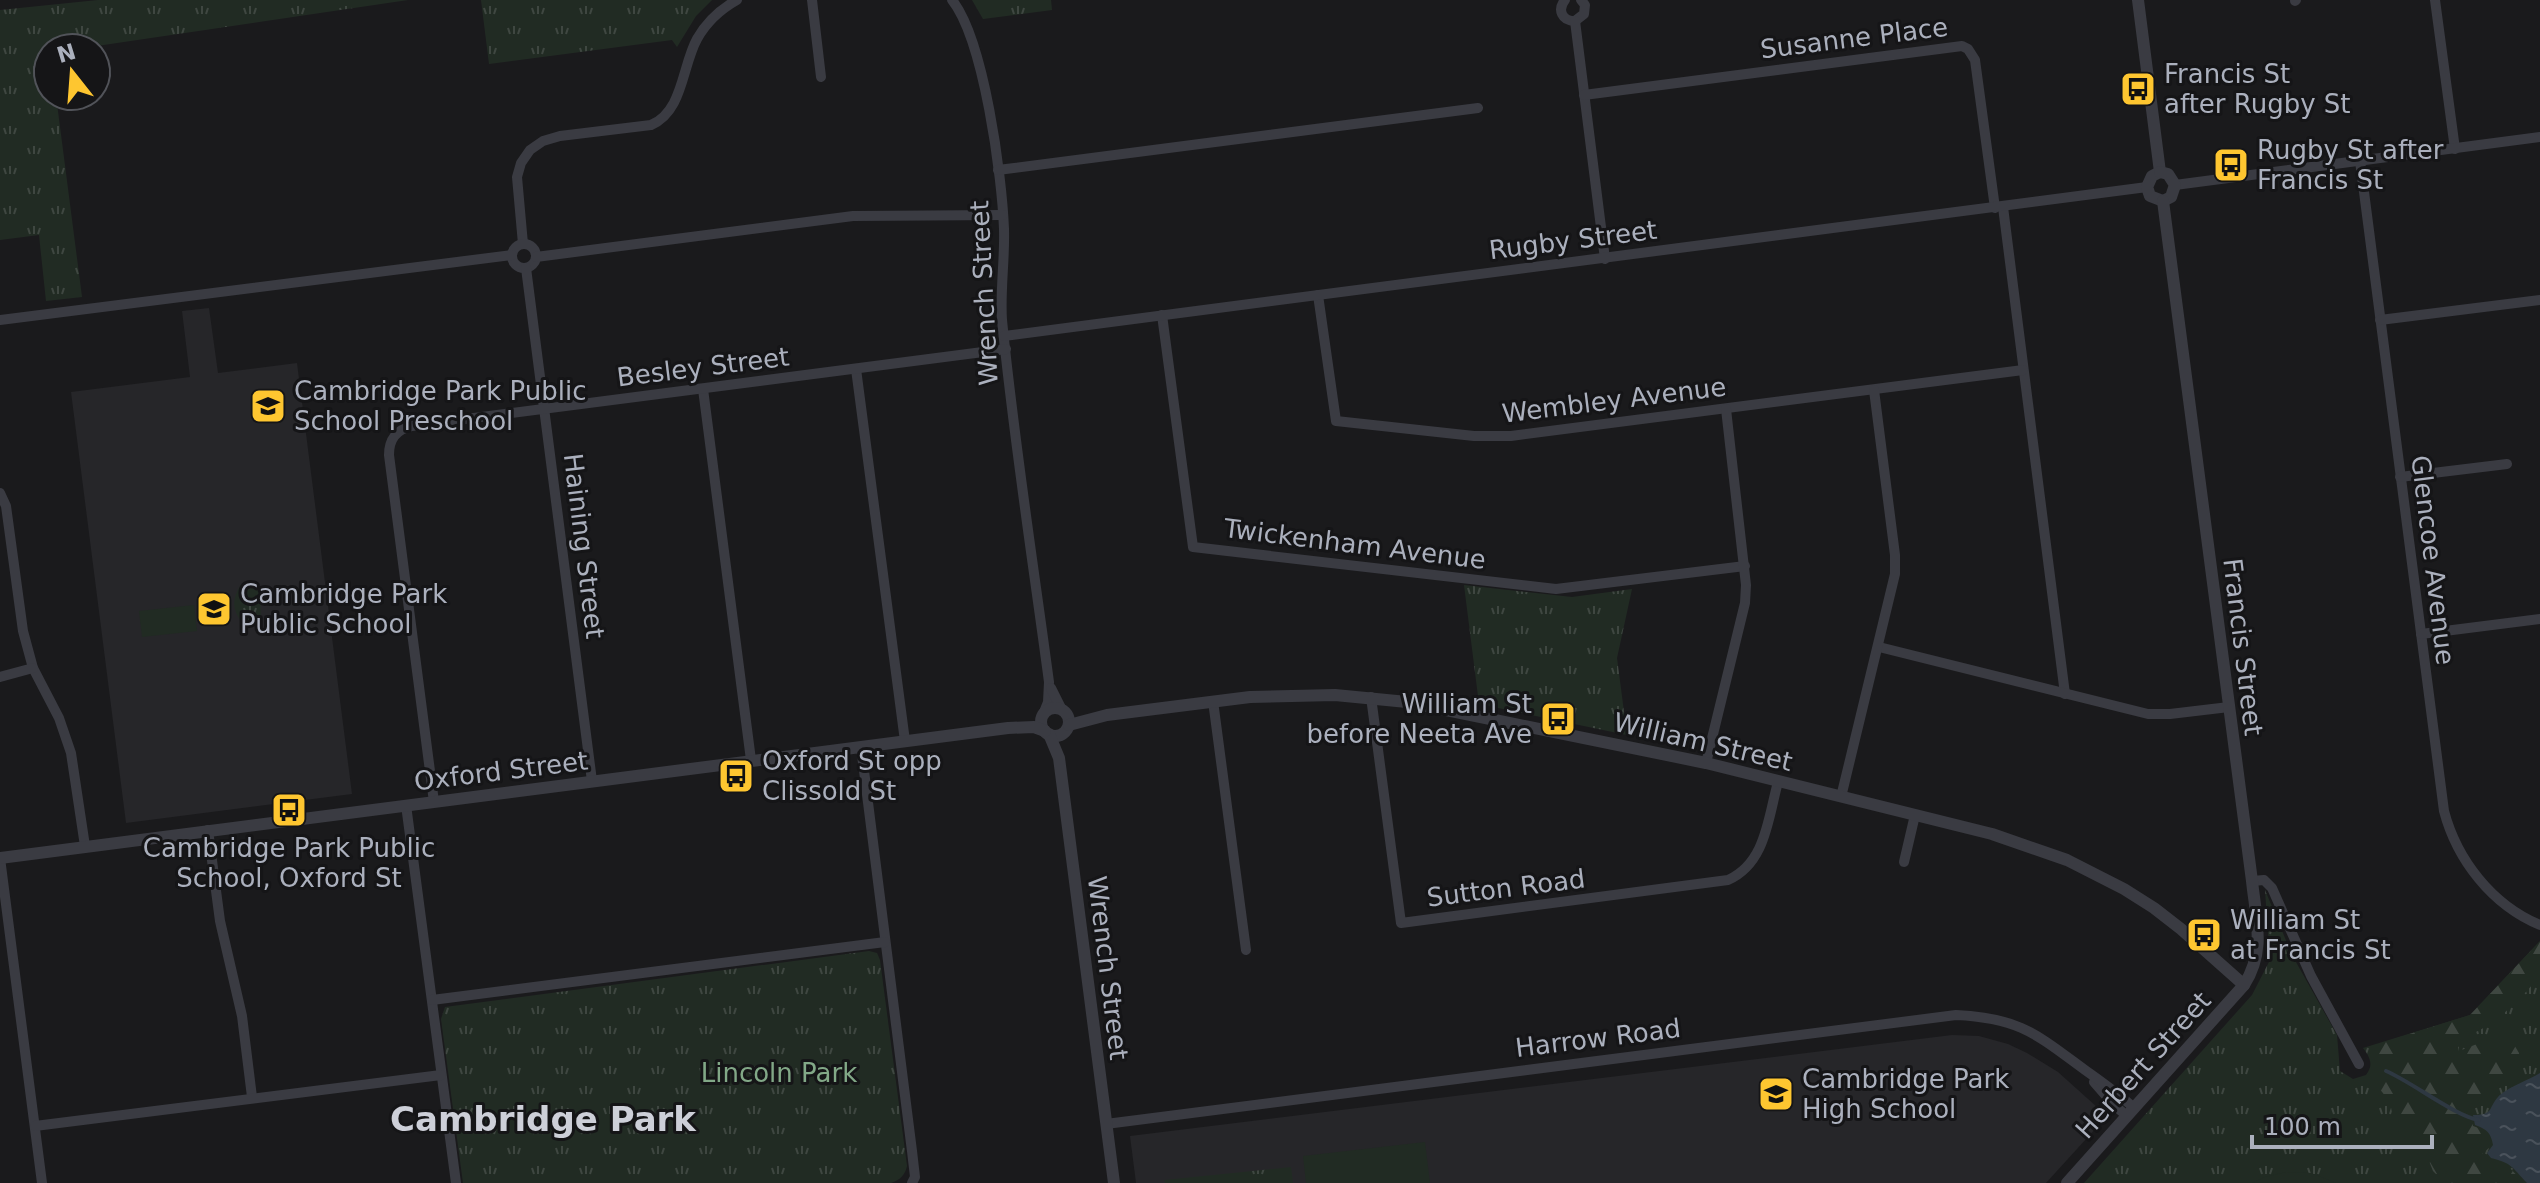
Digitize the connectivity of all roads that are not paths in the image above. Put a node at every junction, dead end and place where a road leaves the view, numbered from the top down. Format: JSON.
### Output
{"nodes":[{"id":1,"x":737,"y":0,"type":"edge"},
{"id":2,"x":812,"y":0,"type":"edge"},
{"id":3,"x":1565,"y":0,"type":"edge"},
{"id":4,"x":1581,"y":0,"type":"edge"},
{"id":5,"x":2138,"y":0,"type":"edge"},
{"id":6,"x":2435,"y":0,"type":"edge"},
{"id":7,"x":953,"y":1,"type":"edge"},
{"id":8,"x":1575,"y":21,"type":"junction"},
{"id":9,"x":821,"y":77,"type":"dead end"},
{"id":10,"x":1584,"y":95,"type":"junction"},
{"id":11,"x":1478,"y":108,"type":"dead end"},
{"id":12,"x":2540,"y":137,"type":"edge"},
{"id":13,"x":2455,"y":149,"type":"junction"},
{"id":14,"x":2360,"y":161,"type":"junction"},
{"id":15,"x":998,"y":170,"type":"junction"},
{"id":16,"x":2160,"y":172,"type":"junction"},
{"id":17,"x":2175,"y":185,"type":"junction"},
{"id":18,"x":2147,"y":187,"type":"junction"},
{"id":19,"x":2163,"y":201,"type":"junction"},
{"id":20,"x":1999,"y":208,"type":"junction"},
{"id":21,"x":1003,"y":215,"type":"junction"},
{"id":22,"x":523,"y":244,"type":"junction"},
{"id":23,"x":512,"y":255,"type":"junction"},
{"id":24,"x":536,"y":257,"type":"junction"},
{"id":25,"x":1605,"y":259,"type":"junction"},
{"id":26,"x":526,"y":268,"type":"junction"},
{"id":27,"x":1318,"y":295,"type":"junction"},
{"id":28,"x":2540,"y":300,"type":"edge"},
{"id":29,"x":1162,"y":315,"type":"junction"},
{"id":30,"x":0,"y":320,"type":"edge"},
{"id":31,"x":2380,"y":320,"type":"junction"},
{"id":32,"x":1004,"y":336,"type":"junction"},
{"id":33,"x":1006,"y":349,"type":"junction"},
{"id":34,"x":856,"y":369,"type":"junction"},
{"id":35,"x":2023,"y":370,"type":"junction"},
{"id":36,"x":703,"y":389,"type":"junction"},
{"id":37,"x":1874,"y":390,"type":"junction"},
{"id":38,"x":545,"y":409,"type":"junction"},
{"id":39,"x":1726,"y":409,"type":"junction"},
{"id":40,"x":2507,"y":464,"type":"dead end"},
{"id":41,"x":2400,"y":477,"type":"junction"},
{"id":42,"x":0,"y":493,"type":"edge"},
{"id":43,"x":1745,"y":566,"type":"junction"},
{"id":44,"x":2540,"y":619,"type":"edge"},
{"id":45,"x":2421,"y":634,"type":"junction"},
{"id":46,"x":1879,"y":647,"type":"junction"},
{"id":47,"x":33,"y":668,"type":"junction"},
{"id":48,"x":0,"y":677,"type":"edge"},
{"id":49,"x":2065,"y":694,"type":"junction"},
{"id":50,"x":1371,"y":697,"type":"junction"},
{"id":51,"x":1213,"y":701,"type":"junction"},
{"id":52,"x":2229,"y":707,"type":"junction"},
{"id":53,"x":1055,"y":722,"type":"junction"},
{"id":54,"x":905,"y":741,"type":"junction"},
{"id":55,"x":861,"y":747,"type":"junction"},
{"id":56,"x":751,"y":760,"type":"junction"},
{"id":57,"x":1706,"y":763,"type":"junction"},
{"id":58,"x":592,"y":781,"type":"junction"},
{"id":59,"x":1778,"y":782,"type":"junction"},
{"id":60,"x":1841,"y":797,"type":"junction"},
{"id":61,"x":434,"y":802,"type":"junction"},
{"id":62,"x":406,"y":805,"type":"junction"},
{"id":63,"x":1915,"y":815,"type":"junction"},
{"id":64,"x":208,"y":830,"type":"junction"},
{"id":65,"x":85,"y":846,"type":"junction"},
{"id":66,"x":0,"y":858,"type":"edge"},
{"id":67,"x":1904,"y":862,"type":"dead end"},
{"id":68,"x":2252,"y":881,"type":"junction"},
{"id":69,"x":2540,"y":925,"type":"edge"},
{"id":70,"x":885,"y":942,"type":"junction"},
{"id":71,"x":1246,"y":950,"type":"dead end"},
{"id":72,"x":2244,"y":985,"type":"junction"},
{"id":73,"x":432,"y":1000,"type":"junction"},
{"id":74,"x":2359,"y":1064,"type":"dead end"},
{"id":75,"x":441,"y":1075,"type":"junction"},
{"id":76,"x":252,"y":1097,"type":"junction"},
{"id":77,"x":2131,"y":1112,"type":"junction"},
{"id":78,"x":1106,"y":1124,"type":"junction"},
{"id":79,"x":35,"y":1126,"type":"junction"},
{"id":80,"x":42,"y":1183,"type":"edge"},
{"id":81,"x":456,"y":1183,"type":"edge"},
{"id":82,"x":912,"y":1183,"type":"edge"},
{"id":83,"x":1114,"y":1183,"type":"edge"},
{"id":84,"x":2067,"y":1183,"type":"edge"}],
"edges":[{"from":1,"to":22,"type":"street"},
{"from":2,"to":9,"type":"street"},
{"from":3,"to":8,"type":"street"},
{"from":4,"to":8,"type":"street"},
{"from":5,"to":16,"type":"street"},
{"from":6,"to":13,"type":"street"},
{"from":7,"to":15,"type":"street","name":"Wrench Street"},
{"from":8,"to":10,"type":"street"},
{"from":10,"to":20,"type":"street","name":"Susanne Place"},
{"from":10,"to":25,"type":"street"},
{"from":11,"to":15,"type":"street"},
{"from":12,"to":13,"type":"street"},
{"from":13,"to":14,"type":"street"},
{"from":14,"to":17,"type":"street"},
{"from":14,"to":31,"type":"street","name":"Glencoe Avenue"},
{"from":15,"to":21,"type":"street","name":"Wrench Street"},
{"from":16,"to":17,"type":"street"},
{"from":16,"to":18,"type":"street"},
{"from":17,"to":19,"type":"street"},
{"from":18,"to":19,"type":"street"},
{"from":18,"to":20,"type":"street","name":"Rugby Street"},
{"from":19,"to":52,"type":"street","name":"Francis Street"},
{"from":20,"to":25,"type":"street","name":"Rugby Street"},
{"from":20,"to":35,"type":"street"},
{"from":21,"to":24,"type":"street"},
{"from":21,"to":32,"type":"street","name":"Wrench Street"},
{"from":22,"to":23,"type":"street"},
{"from":22,"to":24,"type":"street"},
{"from":23,"to":26,"type":"street"},
{"from":23,"to":30,"type":"street"},
{"from":24,"to":26,"type":"street"},
{"from":25,"to":27,"type":"street","name":"Rugby Street"},
{"from":26,"to":38,"type":"street","name":"Haining Street"},
{"from":27,"to":29,"type":"street","name":"Rugby Street"},
{"from":27,"to":39,"type":"street","name":"Wembley Avenue"},
{"from":28,"to":31,"type":"street"},
{"from":29,"to":32,"type":"street","name":"Rugby Street"},
{"from":29,"to":43,"type":"street","name":"Twickenham Avenue"},
{"from":31,"to":41,"type":"street","name":"Glencoe Avenue"},
{"from":32,"to":33,"type":"street","name":"Wrench Street"},
{"from":33,"to":34,"type":"street","name":"Besley Street"},
{"from":33,"to":53,"type":"street","name":"Wrench Street"},
{"from":34,"to":36,"type":"street","name":"Besley Street"},
{"from":34,"to":54,"type":"street"},
{"from":35,"to":37,"type":"street","name":"Wembley Avenue"},
{"from":35,"to":49,"type":"street"},
{"from":36,"to":38,"type":"street","name":"Besley Street"},
{"from":36,"to":56,"type":"street"},
{"from":37,"to":39,"type":"street","name":"Wembley Avenue"},
{"from":37,"to":46,"type":"street"},
{"from":38,"to":58,"type":"street","name":"Haining Street"},
{"from":38,"to":61,"type":"street","name":"Besley Street"},
{"from":39,"to":43,"type":"street"},
{"from":40,"to":41,"type":"street"},
{"from":41,"to":45,"type":"street","name":"Glencoe Avenue"},
{"from":42,"to":47,"type":"street"},
{"from":43,"to":57,"type":"street"},
{"from":44,"to":45,"type":"street"},
{"from":45,"to":69,"type":"street","name":"Glencoe Avenue"},
{"from":46,"to":49,"type":"street"},
{"from":46,"to":60,"type":"street"},
{"from":47,"to":48,"type":"street"},
{"from":47,"to":65,"type":"street"},
{"from":49,"to":52,"type":"street"},
{"from":50,"to":51,"type":"street","name":"William Street"},
{"from":50,"to":57,"type":"street","name":"William Street"},
{"from":50,"to":59,"type":"street","name":"Sutton Road"},
{"from":51,"to":53,"type":"street","name":"William Street"},
{"from":51,"to":71,"type":"street"},
{"from":52,"to":68,"type":"street","name":"Francis Street"},
{"from":53,"to":54,"type":"street","name":"Oxford Street"},
{"from":53,"to":78,"type":"street","name":"Wrench Street"},
{"from":54,"to":55,"type":"street","name":"Oxford Street"},
{"from":55,"to":56,"type":"street","name":"Oxford Street"},
{"from":55,"to":70,"type":"street"},
{"from":56,"to":58,"type":"street","name":"Oxford Street"},
{"from":57,"to":59,"type":"street","name":"William Street"},
{"from":58,"to":61,"type":"street","name":"Oxford Street"},
{"from":59,"to":60,"type":"street","name":"William Street"},
{"from":60,"to":63,"type":"street","name":"William Street"},
{"from":61,"to":62,"type":"street","name":"Oxford Street"},
{"from":62,"to":64,"type":"street","name":"Oxford Street"},
{"from":62,"to":73,"type":"street"},
{"from":63,"to":67,"type":"street"},
{"from":63,"to":72,"type":"street","name":"William Street"},
{"from":64,"to":65,"type":"street","name":"Oxford Street"},
{"from":64,"to":76,"type":"street"},
{"from":65,"to":66,"type":"street","name":"Oxford Street"},
{"from":66,"to":79,"type":"street"},
{"from":68,"to":72,"type":"street","name":"Herbert Street"},
{"from":68,"to":74,"type":"street"},
{"from":70,"to":73,"type":"street"},
{"from":70,"to":82,"type":"street"},
{"from":72,"to":77,"type":"street","name":"Herbert Street"},
{"from":73,"to":75,"type":"street"},
{"from":75,"to":76,"type":"street"},
{"from":75,"to":81,"type":"street"},
{"from":76,"to":79,"type":"street"},
{"from":77,"to":78,"type":"street","name":"Harrow Road"},
{"from":77,"to":84,"type":"street","name":"Herbert Street"},
{"from":78,"to":83,"type":"street","name":"Wrench Street"},
{"from":79,"to":80,"type":"street"}]}
